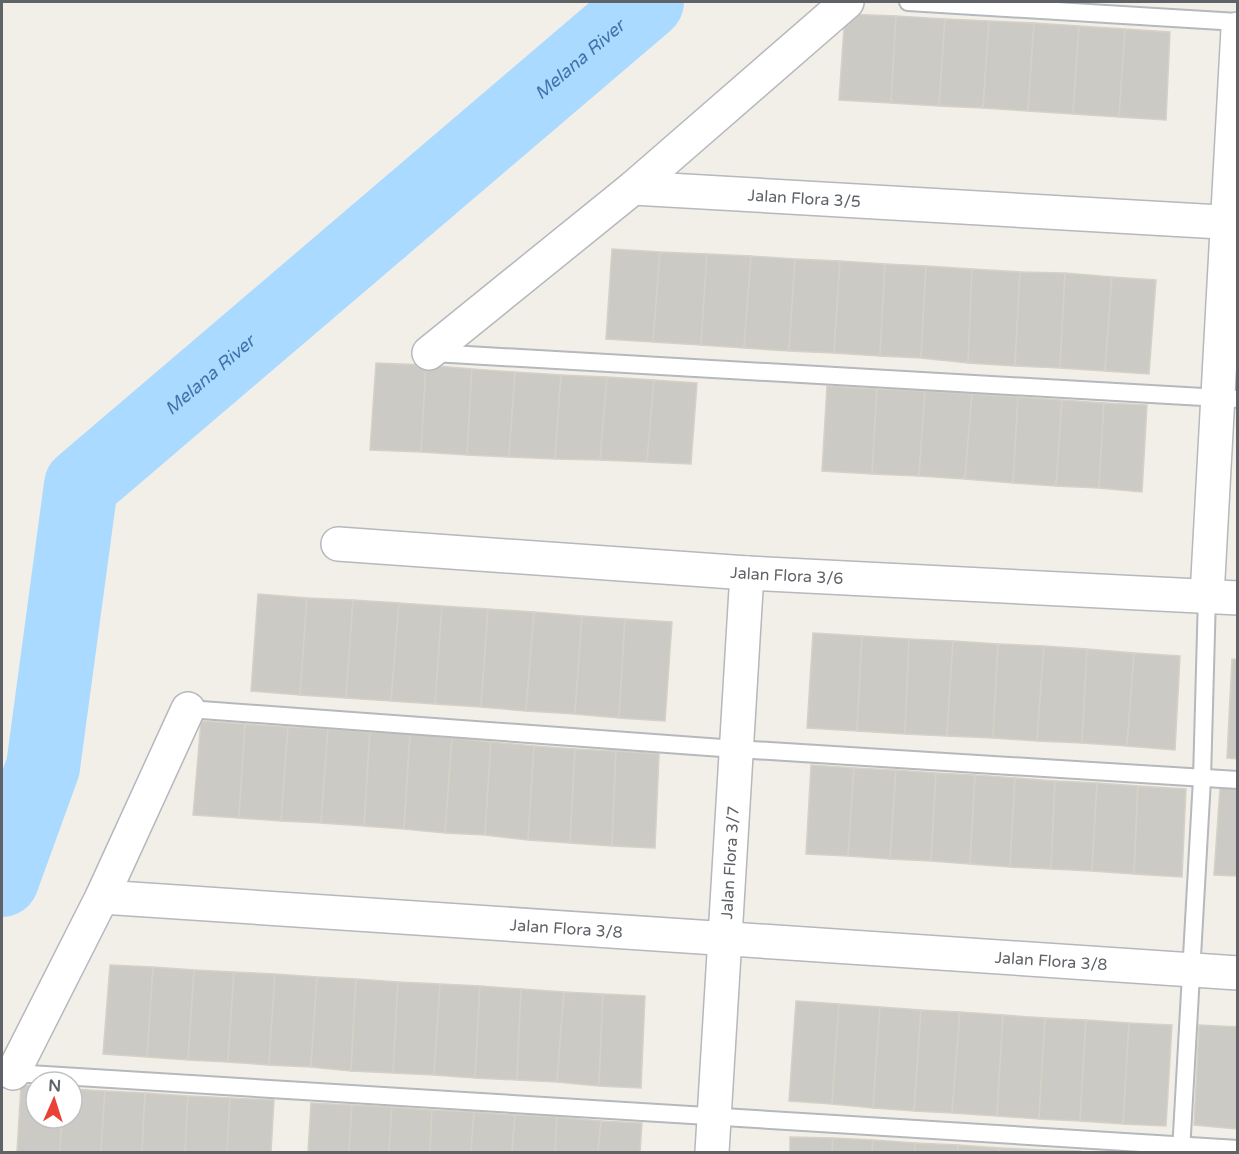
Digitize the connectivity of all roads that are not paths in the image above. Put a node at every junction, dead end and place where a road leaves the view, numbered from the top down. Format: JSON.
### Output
{"nodes":[{"id":1,"x":847,"y":2,"type":"edge"},
{"id":2,"x":908,"y":2,"type":"edge"},
{"id":3,"x":1238,"y":22,"type":"edge"},
{"id":4,"x":1238,"y":28,"type":"edge"},
{"id":5,"x":633,"y":188,"type":"junction"},
{"id":6,"x":1233,"y":223,"type":"edge"},
{"id":7,"x":429,"y":353,"type":"joint"},
{"id":8,"x":1228,"y":399,"type":"edge"},
{"id":9,"x":338,"y":544,"type":"dead end"},
{"id":10,"x":747,"y":573,"type":"junction"},
{"id":11,"x":1222,"y":597,"type":"edge"},
{"id":12,"x":188,"y":709,"type":"joint"},
{"id":13,"x":736,"y":749,"type":"junction"},
{"id":14,"x":1202,"y":778,"type":"junction"},
{"id":15,"x":1238,"y":780,"type":"edge"},
{"id":16,"x":102,"y":897,"type":"junction"},
{"id":17,"x":725,"y":939,"type":"junction"},
{"id":18,"x":1192,"y":970,"type":"junction"},
{"id":19,"x":1238,"y":973,"type":"edge"},
{"id":20,"x":13,"y":1073,"type":"joint"},
{"id":21,"x":714,"y":1118,"type":"junction"},
{"id":22,"x":1181,"y":1149,"type":"edge"},
{"id":23,"x":1238,"y":1149,"type":"edge"},
{"id":24,"x":712,"y":1152,"type":"edge"}],
"edges":[{"from":1,"to":5,"type":"street"},
{"from":2,"to":3,"type":"lane"},
{"from":4,"to":6,"type":"street"},
{"from":5,"to":6,"type":"street","name":"Jalan Flora 3/5"},
{"from":5,"to":7,"type":"street"},
{"from":6,"to":8,"type":"street"},
{"from":7,"to":8,"type":"lane"},
{"from":8,"to":11,"type":"street"},
{"from":9,"to":10,"type":"street","name":"Jalan Flora 3/6"},
{"from":10,"to":11,"type":"street","name":"Jalan Flora 3/6"},
{"from":10,"to":13,"type":"street","name":"Jalan Flora 3/7"},
{"from":11,"to":14,"type":"lane"},
{"from":12,"to":13,"type":"lane"},
{"from":12,"to":16,"type":"street"},
{"from":13,"to":14,"type":"lane"},
{"from":13,"to":17,"type":"street","name":"Jalan Flora 3/7"},
{"from":14,"to":15,"type":"lane"},
{"from":14,"to":18,"type":"lane"},
{"from":16,"to":17,"type":"street","name":"Jalan Flora 3/8"},
{"from":16,"to":20,"type":"street"},
{"from":17,"to":18,"type":"street","name":"Jalan Flora 3/8"},
{"from":17,"to":21,"type":"street","name":"Jalan Flora 3/7"},
{"from":18,"to":19,"type":"street","name":"Jalan Flora 3/8"},
{"from":18,"to":22,"type":"lane"},
{"from":20,"to":21,"type":"lane"},
{"from":21,"to":22,"type":"lane"},
{"from":21,"to":24,"type":"street","name":"Jalan Flora 3/7"},
{"from":22,"to":23,"type":"lane"}]}
